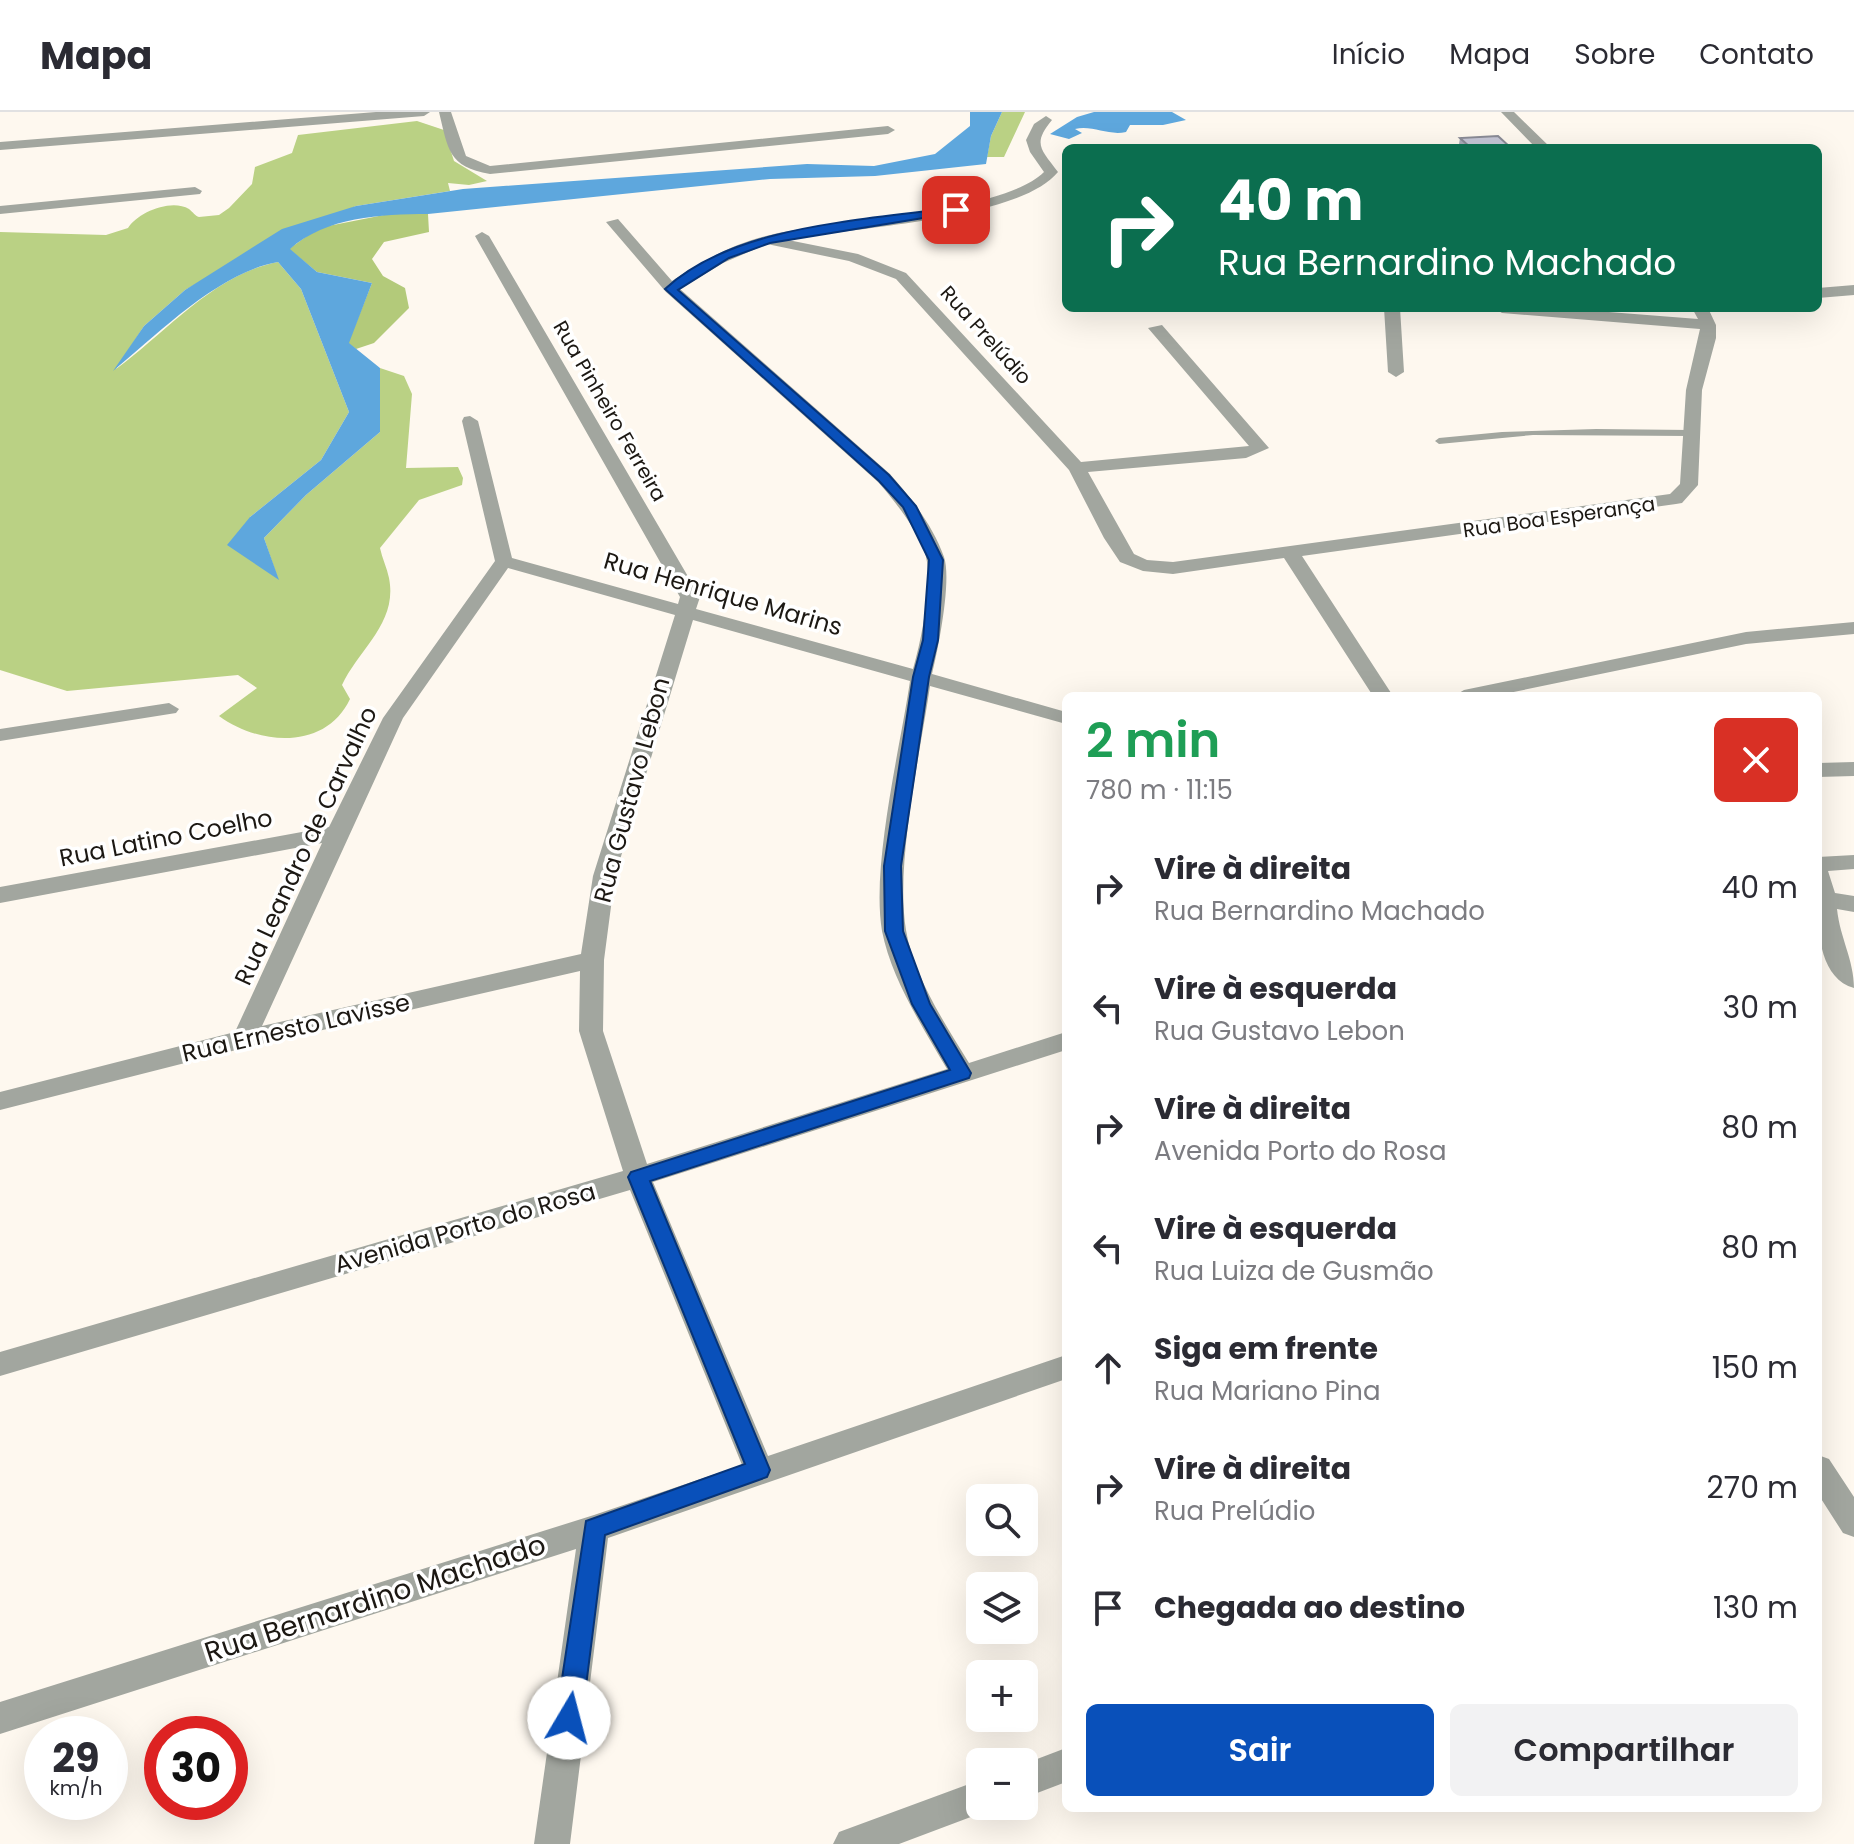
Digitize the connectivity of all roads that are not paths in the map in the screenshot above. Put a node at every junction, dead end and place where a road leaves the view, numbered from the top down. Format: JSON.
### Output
{"nodes":[{"id":1,"x":424,"y":112,"type":"edge"},
{"id":2,"x":445,"y":112,"type":"edge"},
{"id":3,"x":1507,"y":112,"type":"edge"},
{"id":4,"x":394,"y":113,"type":"edge"},
{"id":5,"x":1046,"y":120,"type":"dead end"},
{"id":6,"x":888,"y":130,"type":"dead end"},
{"id":7,"x":1540,"y":144,"type":"edge"},
{"id":8,"x":0,"y":146,"type":"edge"},
{"id":9,"x":195,"y":191,"type":"dead end"},
{"id":10,"x":0,"y":210,"type":"edge"},
{"id":11,"x":613,"y":222,"type":"dead end"},
{"id":12,"x":482,"y":236,"type":"dead end"},
{"id":13,"x":768,"y":240,"type":"junction"},
{"id":14,"x":671,"y":289,"type":"junction"},
{"id":15,"x":1854,"y":290,"type":"edge"},
{"id":16,"x":1822,"y":293,"type":"edge"},
{"id":17,"x":1392,"y":312,"type":"edge"},
{"id":18,"x":1603,"y":312,"type":"edge"},
{"id":19,"x":1704,"y":316,"type":"edge"},
{"id":20,"x":1156,"y":328,"type":"dead end"},
{"id":21,"x":1396,"y":372,"type":"dead end"},
{"id":22,"x":470,"y":421,"type":"dead end"},
{"id":23,"x":1690,"y":433,"type":"junction"},
{"id":24,"x":1439,"y":441,"type":"dead end"},
{"id":25,"x":1077,"y":468,"type":"junction"},
{"id":26,"x":1113,"y":538,"type":"joint"},
{"id":27,"x":1291,"y":554,"type":"junction"},
{"id":28,"x":504,"y":561,"type":"junction"},
{"id":29,"x":687,"y":610,"type":"junction"},
{"id":30,"x":1854,"y":628,"type":"edge"},
{"id":31,"x":921,"y":677,"type":"junction"},
{"id":32,"x":1380,"y":692,"type":"edge"},
{"id":33,"x":1483,"y":692,"type":"edge"},
{"id":34,"x":169,"y":709,"type":"dead end"},
{"id":35,"x":1062,"y":717,"type":"edge"},
{"id":36,"x":0,"y":735,"type":"edge"},
{"id":37,"x":1854,"y":769,"type":"edge"},
{"id":38,"x":1822,"y":770,"type":"edge"},
{"id":39,"x":341,"y":832,"type":"junction"},
{"id":40,"x":1854,"y":862,"type":"edge"},
{"id":41,"x":1822,"y":864,"type":"edge"},
{"id":42,"x":0,"y":895,"type":"edge"},
{"id":43,"x":1822,"y":898,"type":"edge"},
{"id":44,"x":1854,"y":904,"type":"edge"},
{"id":45,"x":1822,"y":908,"type":"edge"},
{"id":46,"x":592,"y":960,"type":"junction"},
{"id":47,"x":1854,"y":980,"type":"edge"},
{"id":48,"x":244,"y":1039,"type":"junction"},
{"id":49,"x":1062,"y":1042,"type":"edge"},
{"id":50,"x":962,"y":1073,"type":"junction"},
{"id":51,"x":0,"y":1101,"type":"edge"},
{"id":52,"x":638,"y":1177,"type":"junction"},
{"id":53,"x":0,"y":1364,"type":"edge"},
{"id":54,"x":1062,"y":1368,"type":"edge"},
{"id":55,"x":759,"y":1470,"type":"junction"},
{"id":56,"x":1822,"y":1475,"type":"edge"},
{"id":57,"x":1854,"y":1523,"type":"edge"},
{"id":58,"x":594,"y":1529,"type":"junction"},
{"id":59,"x":0,"y":1718,"type":"edge"},
{"id":60,"x":1062,"y":1767,"type":"edge"},
{"id":61,"x":1038,"y":1776,"type":"edge"},
{"id":62,"x":966,"y":1802,"type":"edge"},
{"id":63,"x":552,"y":1844,"type":"edge"},
{"id":64,"x":851,"y":1844,"type":"edge"}],
"edges":[{"from":1,"to":4,"type":"street"},
{"from":2,"to":6,"type":"street"},
{"from":3,"to":7,"type":"street"},
{"from":4,"to":8,"type":"street"},
{"from":5,"to":13,"type":"street"},
{"from":9,"to":10,"type":"street"},
{"from":11,"to":14,"type":"street"},
{"from":12,"to":29,"type":"street","name":"Rua Pinheiro Ferreira"},
{"from":13,"to":14,"type":"street"},
{"from":13,"to":25,"type":"street","name":"Rua Prelúdio"},
{"from":14,"to":31,"type":"street"},
{"from":15,"to":16,"type":"street"},
{"from":17,"to":21,"type":"street"},
{"from":18,"to":19,"type":"street"},
{"from":19,"to":23,"type":"street","name":"Rua Boa Esperança"},
{"from":20,"to":25,"type":"street"},
{"from":22,"to":28,"type":"street"},
{"from":23,"to":24,"type":"lane"},
{"from":23,"to":27,"type":"street","name":"Rua Boa Esperança"},
{"from":25,"to":26,"type":"street","name":"Rua Prelúdio"},
{"from":26,"to":27,"type":"street","name":"Rua Boa Esperança"},
{"from":27,"to":32,"type":"street"},
{"from":28,"to":29,"type":"street","name":"Rua Henrique Marins"},
{"from":28,"to":39,"type":"street","name":"Rua Leandro de Carvalho"},
{"from":29,"to":31,"type":"street","name":"Rua Henrique Marins"},
{"from":29,"to":46,"type":"street","name":"Rua Gustavo Lebon"},
{"from":30,"to":33,"type":"street"},
{"from":31,"to":35,"type":"street","name":"Rua Henrique Marins"},
{"from":31,"to":50,"type":"street"},
{"from":34,"to":36,"type":"street"},
{"from":37,"to":38,"type":"street"},
{"from":39,"to":42,"type":"street","name":"Rua Latino Coelho"},
{"from":39,"to":48,"type":"street","name":"Rua Leandro de Carvalho"},
{"from":40,"to":41,"type":"street"},
{"from":43,"to":44,"type":"street"},
{"from":45,"to":47,"type":"street"},
{"from":46,"to":48,"type":"street","name":"Rua Ernesto Lavisse"},
{"from":46,"to":52,"type":"street","name":"Rua Gustavo Lebon"},
{"from":48,"to":51,"type":"street","name":"Rua Ernesto Lavisse"},
{"from":49,"to":50,"type":"street","name":"Avenida Porto do Rosa"},
{"from":50,"to":52,"type":"street","name":"Avenida Porto do Rosa"},
{"from":52,"to":53,"type":"street","name":"Avenida Porto do Rosa"},
{"from":52,"to":55,"type":"street","name":"Rua Gustavo Lebon"},
{"from":54,"to":55,"type":"street","name":"Rua Bernardino Machado"},
{"from":55,"to":58,"type":"street","name":"Rua Bernardino Machado"},
{"from":56,"to":57,"type":"street"},
{"from":58,"to":59,"type":"street","name":"Rua Bernardino Machado"},
{"from":58,"to":63,"type":"street"},
{"from":60,"to":61,"type":"street"},
{"from":62,"to":64,"type":"street"}]}
